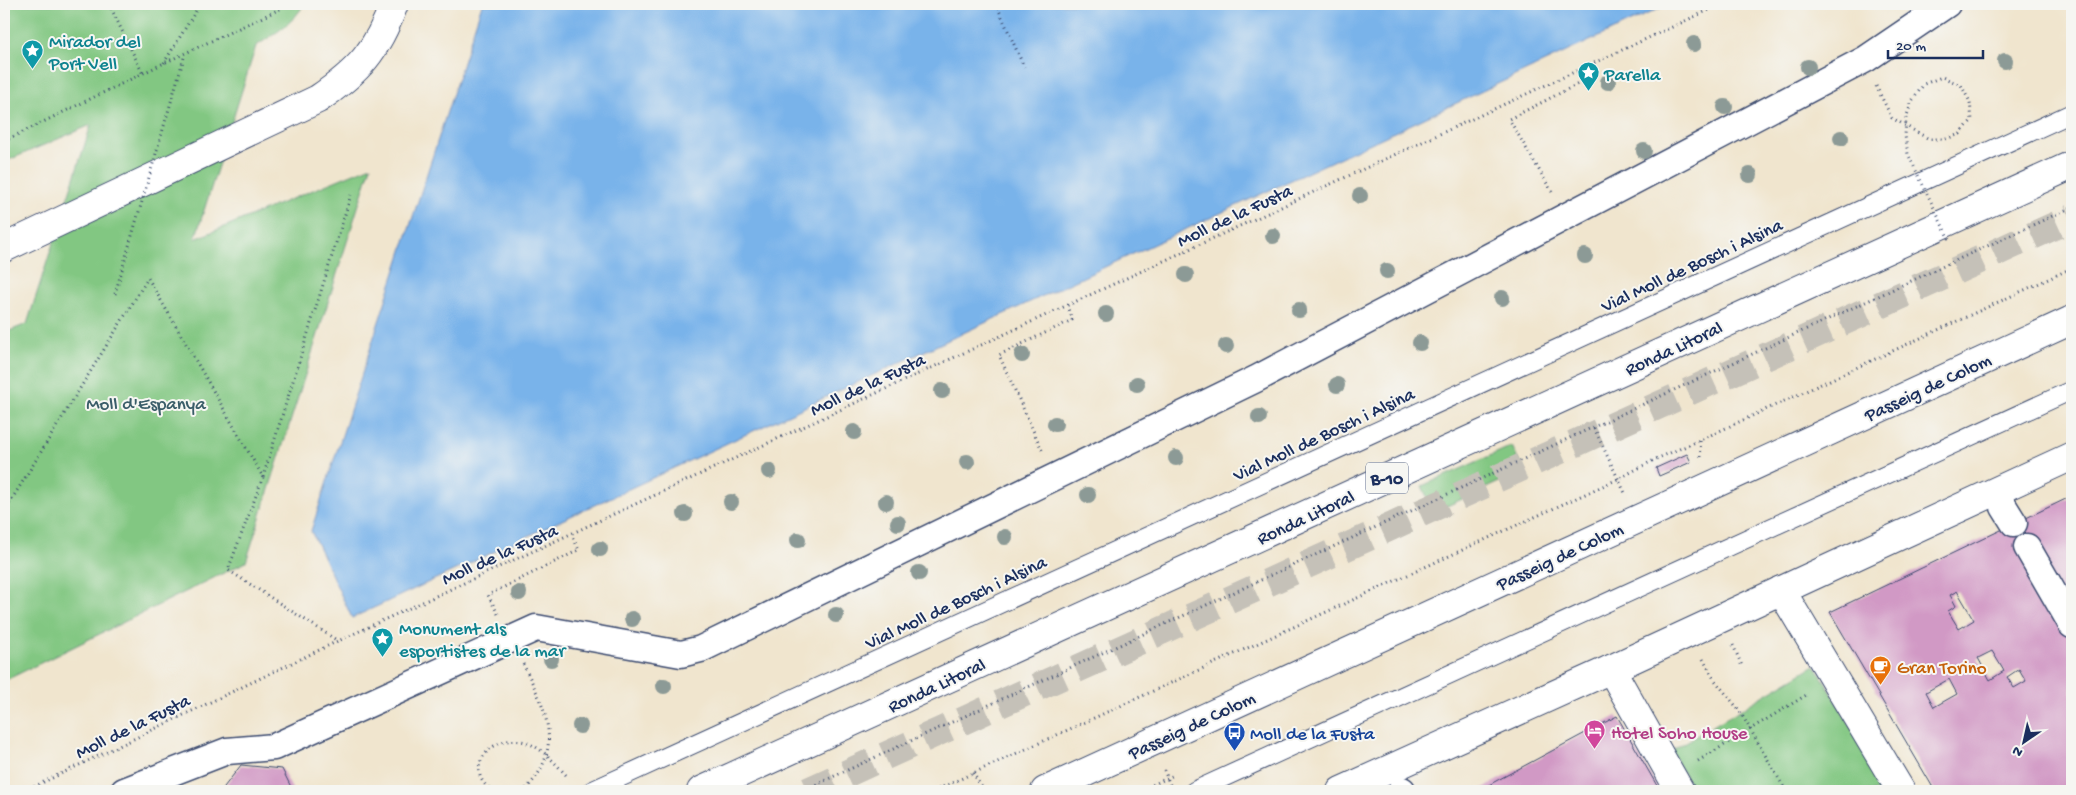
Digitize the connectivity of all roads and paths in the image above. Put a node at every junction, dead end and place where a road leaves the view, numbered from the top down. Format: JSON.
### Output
{"nodes":[{"id":1,"x":109,"y":4,"type":"edge"},
{"id":2,"x":200,"y":4,"type":"edge"},
{"id":3,"x":286,"y":4,"type":"edge"},
{"id":4,"x":394,"y":4,"type":"edge"},
{"id":5,"x":1008,"y":4,"type":"edge"},
{"id":6,"x":1722,"y":4,"type":"edge"},
{"id":7,"x":1947,"y":4,"type":"edge"},
{"id":8,"x":185,"y":54,"type":"junction"},
{"id":9,"x":164,"y":63,"type":"junction"},
{"id":10,"x":1024,"y":67,"type":"dead end"},
{"id":11,"x":1576,"y":72,"type":"junction"},
{"id":12,"x":143,"y":74,"type":"junction"},
{"id":13,"x":2072,"y":113,"type":"edge"},
{"id":14,"x":1892,"y":118,"type":"dead end"},
{"id":15,"x":4,"y":141,"type":"edge"},
{"id":16,"x":2072,"y":165,"type":"edge"},
{"id":17,"x":351,"y":194,"type":"dead end"},
{"id":18,"x":2072,"y":207,"type":"edge"},
{"id":19,"x":1567,"y":216,"type":"junction"},
{"id":20,"x":1949,"y":239,"type":"dead end"},
{"id":21,"x":4,"y":248,"type":"edge"},
{"id":22,"x":2072,"y":268,"type":"edge"},
{"id":23,"x":115,"y":294,"type":"dead end"},
{"id":24,"x":1067,"y":306,"type":"junction"},
{"id":25,"x":2072,"y":320,"type":"edge"},
{"id":26,"x":2072,"y":390,"type":"edge"},
{"id":27,"x":1594,"y":428,"type":"junction"},
{"id":28,"x":2072,"y":456,"type":"edge"},
{"id":29,"x":263,"y":477,"type":"junction"},
{"id":30,"x":1054,"y":477,"type":"junction"},
{"id":31,"x":1618,"y":479,"type":"junction"},
{"id":32,"x":1624,"y":491,"type":"dead end"},
{"id":33,"x":4,"y":512,"type":"edge"},
{"id":34,"x":572,"y":535,"type":"junction"},
{"id":35,"x":2027,"y":547,"type":"dead end"},
{"id":36,"x":1781,"y":590,"type":"junction"},
{"id":37,"x":2072,"y":625,"type":"edge"},
{"id":38,"x":511,"y":640,"type":"junction"},
{"id":39,"x":338,"y":641,"type":"junction"},
{"id":40,"x":1732,"y":643,"type":"dead end"},
{"id":41,"x":1702,"y":658,"type":"dead end"},
{"id":42,"x":1742,"y":666,"type":"dead end"},
{"id":43,"x":1611,"y":669,"type":"junction"},
{"id":44,"x":1834,"y":678,"type":"junction"},
{"id":45,"x":1750,"y":730,"type":"junction"},
{"id":46,"x":1163,"y":767,"type":"dead end"},
{"id":47,"x":973,"y":773,"type":"junction"},
{"id":48,"x":566,"y":775,"type":"dead end"},
{"id":49,"x":1676,"y":784,"type":"edge"},
{"id":50,"x":1172,"y":788,"type":"dead end"},
{"id":51,"x":24,"y":791,"type":"edge"},
{"id":52,"x":124,"y":791,"type":"edge"},
{"id":53,"x":493,"y":791,"type":"edge"},
{"id":54,"x":524,"y":791,"type":"edge"},
{"id":55,"x":591,"y":791,"type":"edge"},
{"id":56,"x":701,"y":791,"type":"edge"},
{"id":57,"x":802,"y":791,"type":"edge"},
{"id":58,"x":934,"y":791,"type":"edge"},
{"id":59,"x":984,"y":791,"type":"edge"},
{"id":60,"x":1045,"y":791,"type":"edge"},
{"id":61,"x":1194,"y":791,"type":"edge"},
{"id":62,"x":1341,"y":791,"type":"edge"},
{"id":63,"x":1786,"y":791,"type":"edge"},
{"id":64,"x":1805,"y":791,"type":"edge"},
{"id":65,"x":1809,"y":791,"type":"edge"},
{"id":66,"x":1901,"y":791,"type":"edge"}],
"edges":[{"from":1,"to":12,"type":"path"},
{"from":2,"to":9,"type":"path"},
{"from":3,"to":8,"type":"path"},
{"from":4,"to":21,"type":"main road"},
{"from":5,"to":10,"type":"path"},
{"from":6,"to":11,"type":"path","name":"Moll de la Fusta"},
{"from":7,"to":19,"type":"street"},
{"from":8,"to":9,"type":"path"},
{"from":8,"to":23,"type":"path","bridge":true},
{"from":9,"to":12,"type":"path"},
{"from":11,"to":19,"type":"path"},
{"from":11,"to":24,"type":"path","name":"Moll de la Fusta"},
{"from":12,"to":15,"type":"path"},
{"from":13,"to":55,"type":"lane","name":"Vial Moll de Bosch i Alsina"},
{"from":14,"to":20,"type":"path","bridge":true},
{"from":16,"to":56,"type":"main road","name":"Ronda Litoral","number":"B-10"},
{"from":17,"to":29,"type":"path"},
{"from":18,"to":27,"type":"path"},
{"from":19,"to":30,"type":"street"},
{"from":22,"to":31,"type":"path"},
{"from":24,"to":30,"type":"path"},
{"from":24,"to":34,"type":"path","name":"Moll de la Fusta"},
{"from":25,"to":60,"type":"main road","name":"Passeig de Colom"},
{"from":26,"to":61,"type":"lane"},
{"from":27,"to":31,"type":"path","name":"Passeig de Colom"},
{"from":27,"to":57,"type":"path"},
{"from":28,"to":36,"type":"main road"},
{"from":29,"to":33,"type":"path"},
{"from":29,"to":39,"type":"path"},
{"from":30,"to":38,"type":"street"},
{"from":31,"to":32,"type":"path","name":"Passeig de Colom"},
{"from":31,"to":47,"type":"path"},
{"from":34,"to":38,"type":"path"},
{"from":34,"to":39,"type":"path","name":"Moll de la Fusta"},
{"from":35,"to":37,"type":"street"},
{"from":36,"to":43,"type":"main road"},
{"from":36,"to":44,"type":"main road"},
{"from":38,"to":52,"type":"street"},
{"from":38,"to":54,"type":"path"},
{"from":39,"to":51,"type":"path","name":"Moll de la Fusta"},
{"from":40,"to":42,"type":"path"},
{"from":41,"to":45,"type":"path"},
{"from":43,"to":49,"type":"main road"},
{"from":43,"to":62,"type":"main road"},
{"from":44,"to":45,"type":"path"},
{"from":44,"to":66,"type":"main road"},
{"from":45,"to":49,"type":"path"},
{"from":45,"to":63,"type":"path"},
{"from":46,"to":50,"type":"path","name":"Passeig de Colom"},
{"from":47,"to":58,"type":"path"},
{"from":47,"to":59,"type":"path"},
{"from":48,"to":53,"type":"path","bridge":true},
{"from":64,"to":65,"type":"path"}]}
